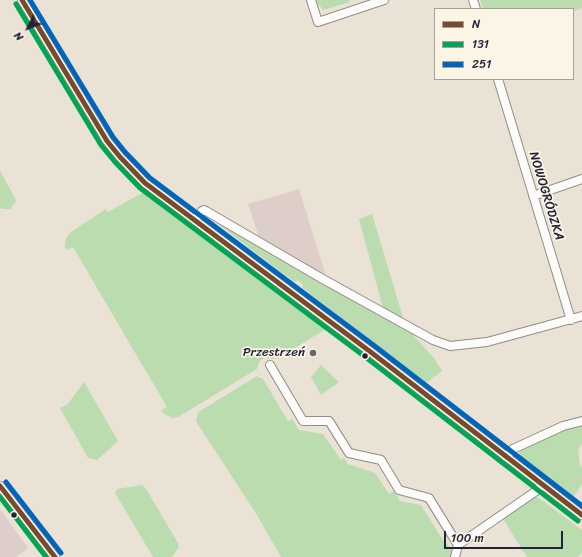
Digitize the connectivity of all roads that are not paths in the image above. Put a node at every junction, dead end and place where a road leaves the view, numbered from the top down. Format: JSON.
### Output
{"nodes":[{"id":1,"x":22,"y":0,"type":"edge"},
{"id":2,"x":311,"y":0,"type":"edge"},
{"id":3,"x":384,"y":0,"type":"edge"},
{"id":4,"x":498,"y":80,"type":"edge"},
{"id":5,"x":582,"y":179,"type":"edge"},
{"id":6,"x":533,"y":196,"type":"junction"},
{"id":7,"x":195,"y":220,"type":"junction"},
{"id":8,"x":582,"y":316,"type":"edge"},
{"id":9,"x":571,"y":320,"type":"junction"},
{"id":10,"x":270,"y":365,"type":"dead end"},
{"id":11,"x":582,"y":420,"type":"edge"},
{"id":12,"x":506,"y":457,"type":"junction"},
{"id":13,"x":542,"y":484,"type":"junction"},
{"id":14,"x":0,"y":486,"type":"edge"},
{"id":15,"x":582,"y":515,"type":"edge"},
{"id":16,"x":458,"y":545,"type":"junction"},
{"id":17,"x":55,"y":557,"type":"edge"},
{"id":18,"x":455,"y":557,"type":"edge"}],
"edges":[{"from":1,"to":7,"type":"street"},
{"from":2,"to":3,"type":"street"},
{"from":4,"to":6,"type":"street","name":"NOWOGRÓDZKA"},
{"from":5,"to":6,"type":"street"},
{"from":6,"to":9,"type":"street","name":"NOWOGRÓDZKA"},
{"from":7,"to":9,"type":"street"},
{"from":7,"to":12,"type":"street"},
{"from":8,"to":9,"type":"street"},
{"from":10,"to":16,"type":"street"},
{"from":11,"to":12,"type":"street"},
{"from":12,"to":13,"type":"street"},
{"from":13,"to":15,"type":"street"},
{"from":13,"to":16,"type":"street"},
{"from":14,"to":17,"type":"street"},
{"from":16,"to":18,"type":"street"}]}
